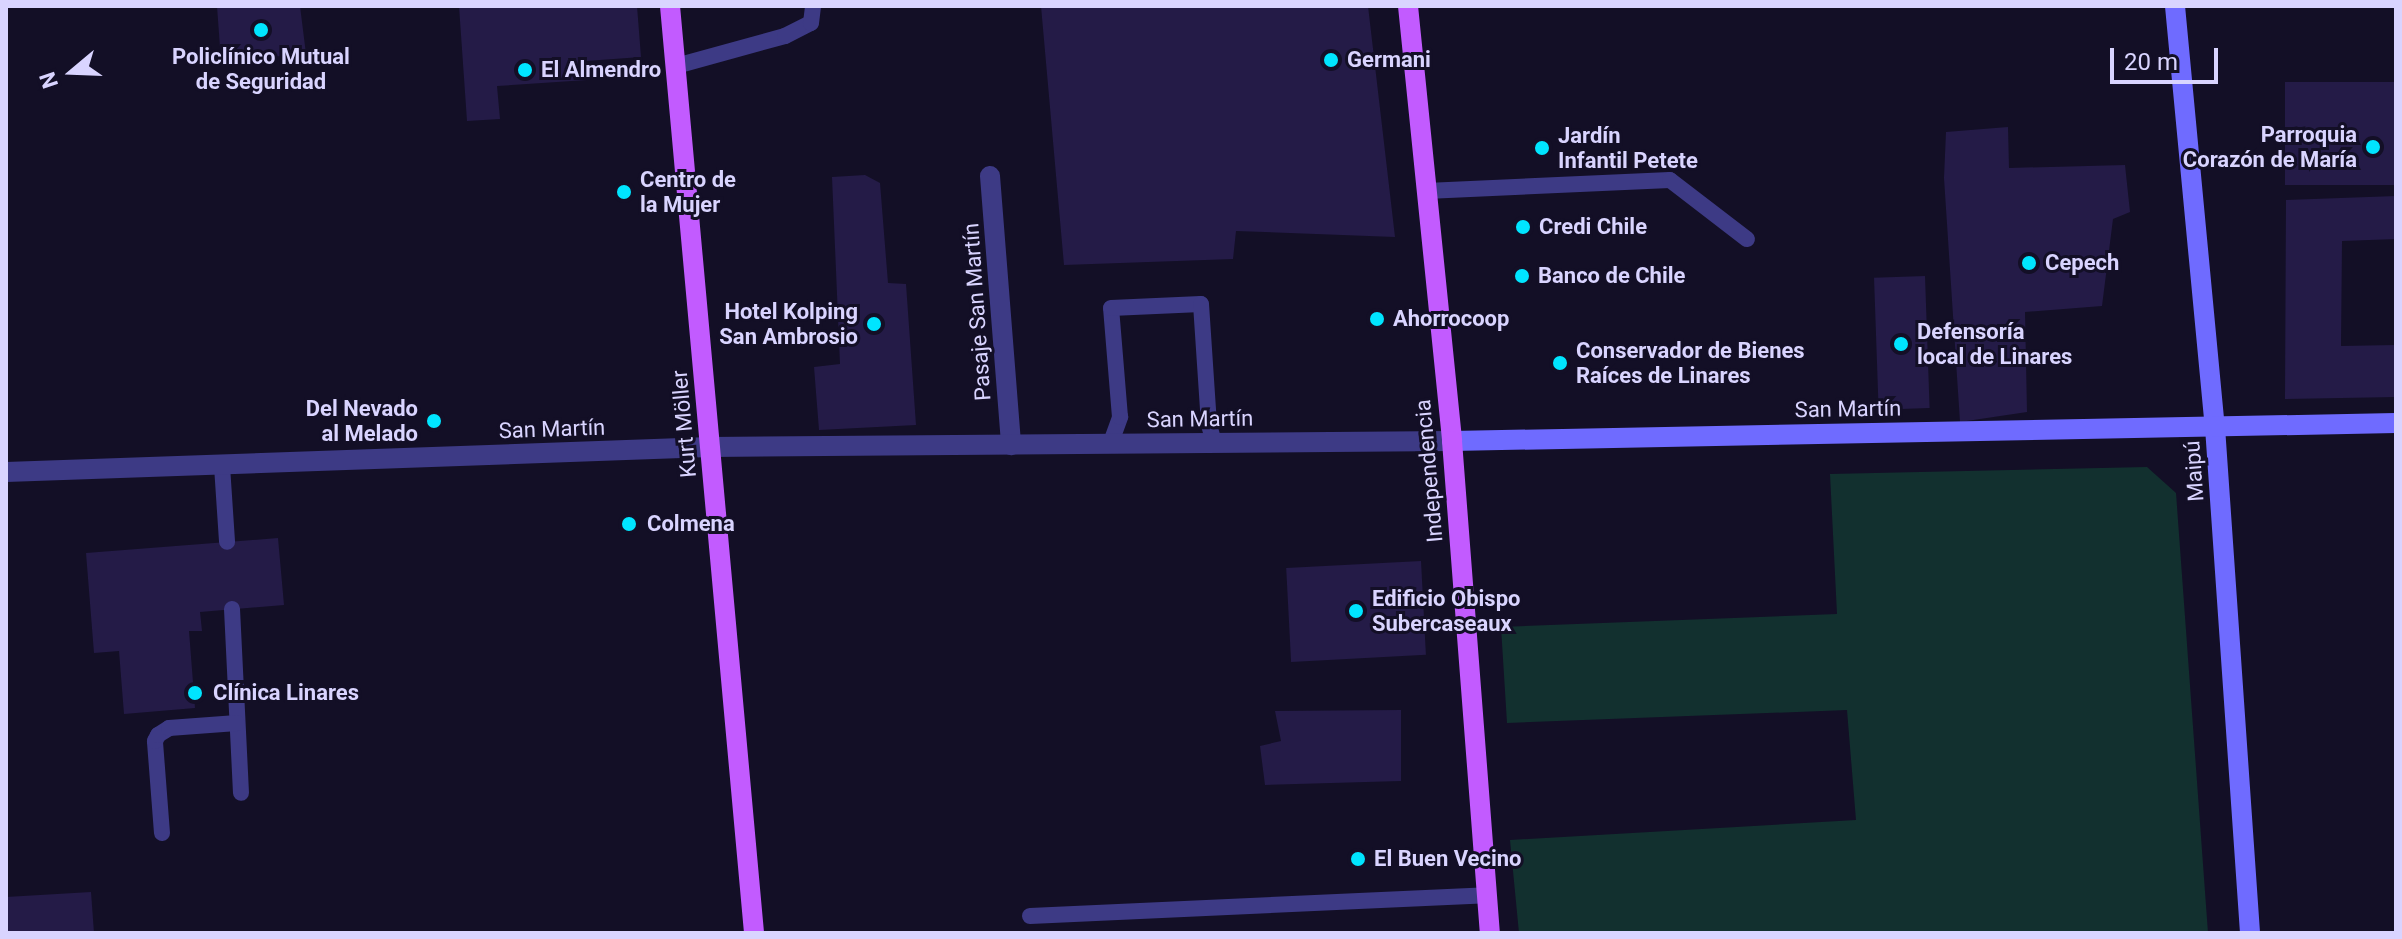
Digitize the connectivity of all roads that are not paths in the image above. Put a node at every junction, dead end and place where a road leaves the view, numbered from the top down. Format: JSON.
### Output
{"nodes":[{"id":1,"x":670,"y":6,"type":"edge"},
{"id":2,"x":813,"y":6,"type":"edge"},
{"id":3,"x":1408,"y":6,"type":"edge"},
{"id":4,"x":2175,"y":6,"type":"edge"},
{"id":5,"x":676,"y":66,"type":"junction"},
{"id":6,"x":990,"y":176,"type":"dead end"},
{"id":7,"x":1426,"y":191,"type":"junction"},
{"id":8,"x":1747,"y":239,"type":"dead end"},
{"id":9,"x":2396,"y":423,"type":"edge"},
{"id":10,"x":2215,"y":427,"type":"junction"},
{"id":11,"x":1452,"y":441,"type":"junction"},
{"id":12,"x":1214,"y":442,"type":"junction"},
{"id":13,"x":1011,"y":445,"type":"junction"},
{"id":14,"x":1110,"y":445,"type":"junction"},
{"id":15,"x":710,"y":447,"type":"junction"},
{"id":16,"x":222,"y":466,"type":"junction"},
{"id":17,"x":6,"y":472,"type":"edge"},
{"id":18,"x":227,"y":542,"type":"dead end"},
{"id":19,"x":232,"y":609,"type":"dead end"},
{"id":20,"x":237,"y":723,"type":"junction"},
{"id":21,"x":241,"y":793,"type":"dead end"},
{"id":22,"x":162,"y":833,"type":"dead end"},
{"id":23,"x":1487,"y":895,"type":"junction"},
{"id":24,"x":1030,"y":916,"type":"dead end"},
{"id":25,"x":754,"y":933,"type":"edge"},
{"id":26,"x":1490,"y":933,"type":"edge"},
{"id":27,"x":2250,"y":933,"type":"edge"}],
"edges":[{"from":1,"to":5,"type":"main road","name":"Kurt Möller"},
{"from":2,"to":5,"type":"lane"},
{"from":3,"to":7,"type":"main road","name":"Independencia"},
{"from":4,"to":10,"type":"main road","name":"Maipú"},
{"from":5,"to":15,"type":"main road","name":"Kurt Möller"},
{"from":6,"to":13,"type":"street","name":"Pasaje San Martín"},
{"from":7,"to":8,"type":"lane"},
{"from":7,"to":11,"type":"main road","name":"Independencia"},
{"from":9,"to":10,"type":"main road","name":"San Martín"},
{"from":10,"to":11,"type":"main road","name":"San Martín"},
{"from":10,"to":27,"type":"main road","name":"Maipú"},
{"from":11,"to":12,"type":"street","name":"San Martín"},
{"from":11,"to":23,"type":"main road","name":"Independencia"},
{"from":12,"to":14,"type":"street","name":"San Martín"},
{"from":12,"to":14,"type":"lane"},
{"from":13,"to":14,"type":"street","name":"San Martín"},
{"from":13,"to":15,"type":"street","name":"San Martín"},
{"from":15,"to":16,"type":"street","name":"San Martín"},
{"from":15,"to":25,"type":"main road","name":"Kurt Möller"},
{"from":16,"to":17,"type":"street","name":"San Martín"},
{"from":16,"to":18,"type":"lane"},
{"from":19,"to":20,"type":"lane"},
{"from":20,"to":21,"type":"lane"},
{"from":20,"to":22,"type":"lane"},
{"from":23,"to":24,"type":"lane"},
{"from":23,"to":26,"type":"main road","name":"Independencia"}]}
